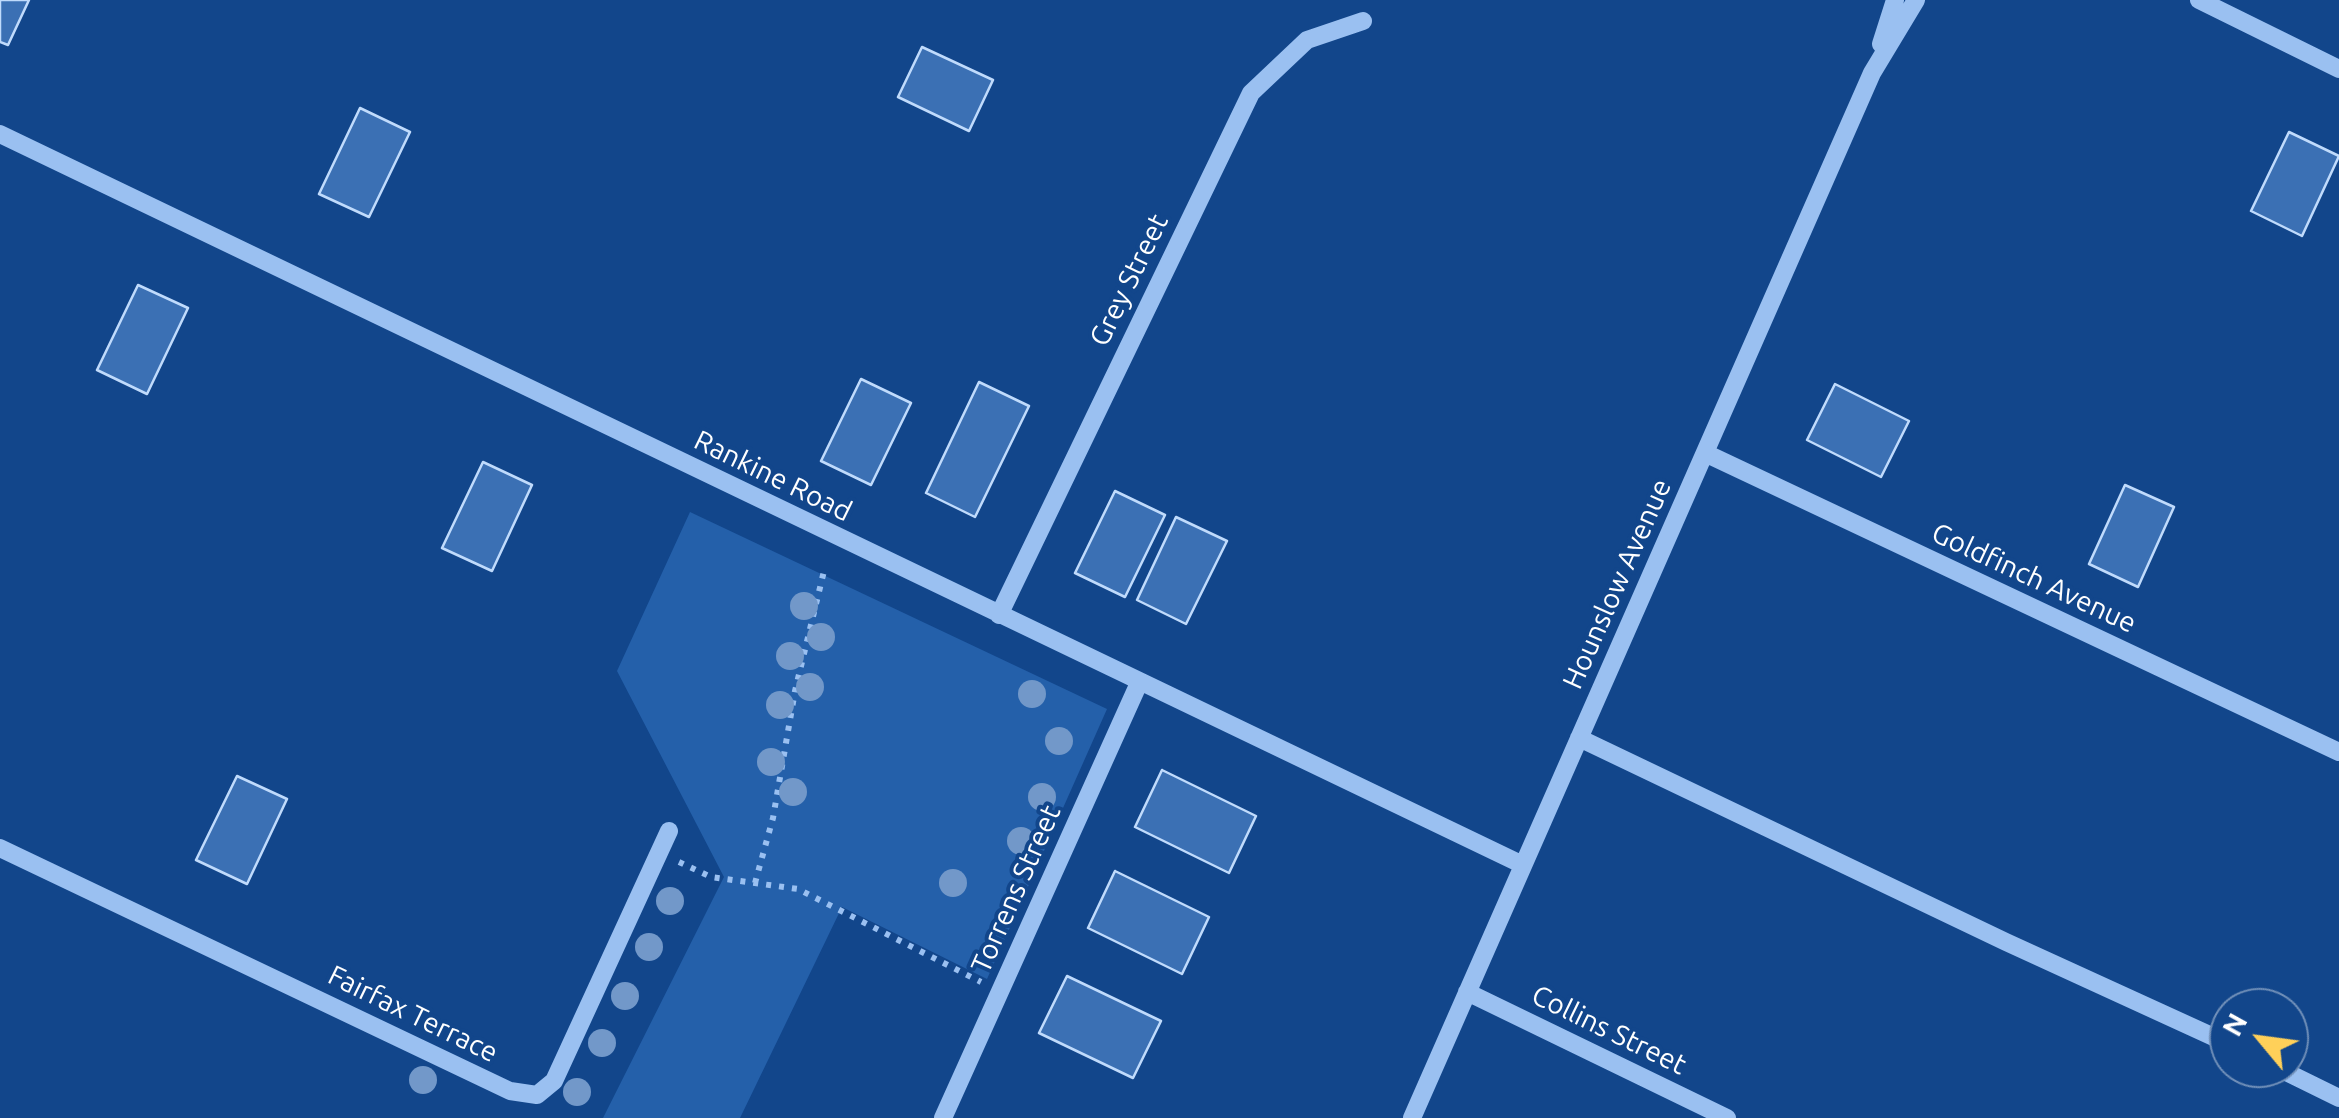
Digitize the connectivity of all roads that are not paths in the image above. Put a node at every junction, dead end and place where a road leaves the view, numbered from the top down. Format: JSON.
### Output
{"nodes":[{"id":1,"x":1895,"y":0,"type":"edge"},
{"id":2,"x":1916,"y":0,"type":"edge"},
{"id":3,"x":2199,"y":0,"type":"edge"},
{"id":4,"x":1363,"y":22,"type":"dead end"},
{"id":5,"x":2339,"y":69,"type":"edge"},
{"id":6,"x":1872,"y":73,"type":"junction"},
{"id":7,"x":0,"y":134,"type":"edge"},
{"id":8,"x":1705,"y":453,"type":"junction"},
{"id":9,"x":999,"y":616,"type":"junction"},
{"id":10,"x":1139,"y":683,"type":"junction"},
{"id":11,"x":1580,"y":738,"type":"junction"},
{"id":12,"x":2339,"y":752,"type":"edge"},
{"id":13,"x":670,"y":831,"type":"dead end"},
{"id":14,"x":0,"y":848,"type":"edge"},
{"id":15,"x":1523,"y":866,"type":"junction"},
{"id":16,"x":1468,"y":992,"type":"junction"},
{"id":17,"x":2209,"y":1035,"type":"edge"},
{"id":18,"x":2309,"y":1083,"type":"edge"},
{"id":19,"x":2339,"y":1098,"type":"edge"},
{"id":20,"x":943,"y":1118,"type":"edge"},
{"id":21,"x":1412,"y":1118,"type":"edge"},
{"id":22,"x":1727,"y":1118,"type":"edge"}],
"edges":[{"from":1,"to":6,"type":"street","name":"Hounslow Avenue"},
{"from":2,"to":6,"type":"street","name":"Hounslow Avenue"},
{"from":3,"to":5,"type":"street"},
{"from":4,"to":9,"type":"street","name":"Grey Street"},
{"from":6,"to":8,"type":"street","name":"Hounslow Avenue"},
{"from":7,"to":9,"type":"street","name":"Rankine Road"},
{"from":8,"to":11,"type":"street","name":"Hounslow Avenue"},
{"from":8,"to":12,"type":"street","name":"Goldfinch Avenue"},
{"from":9,"to":10,"type":"street","name":"Rankine Road"},
{"from":10,"to":15,"type":"street","name":"Rankine Road"},
{"from":10,"to":20,"type":"street","name":"Torrens Street"},
{"from":11,"to":15,"type":"street","name":"Hounslow Avenue"},
{"from":11,"to":17,"type":"street"},
{"from":13,"to":14,"type":"street","name":"Fairfax Terrace"},
{"from":15,"to":16,"type":"street","name":"Hounslow Avenue"},
{"from":16,"to":21,"type":"street","name":"Hounslow Avenue"},
{"from":16,"to":22,"type":"street","name":"Collins Street"},
{"from":18,"to":19,"type":"street"}]}
